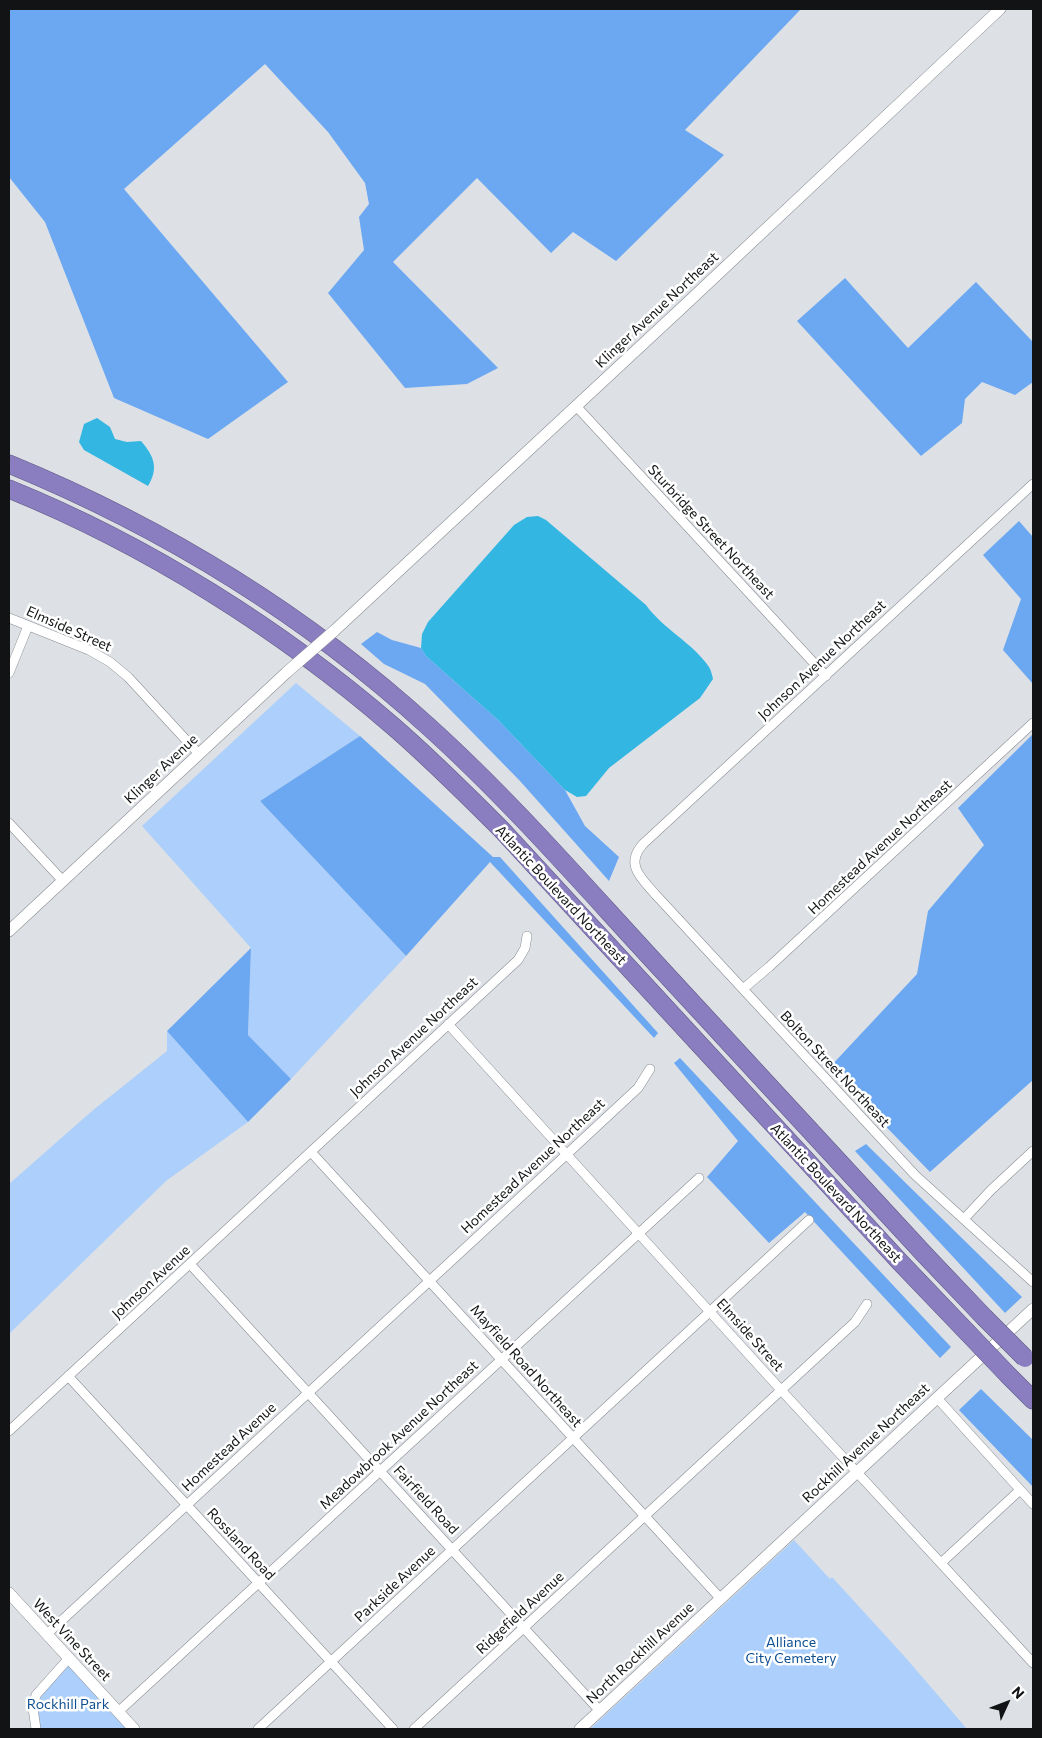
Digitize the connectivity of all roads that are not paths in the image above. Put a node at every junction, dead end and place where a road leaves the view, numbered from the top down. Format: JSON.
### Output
{"nodes":[{"id":1,"x":1000,"y":9,"type":"edge"},
{"id":2,"x":576,"y":406,"type":"junction"},
{"id":3,"x":9,"y":464,"type":"edge"},
{"id":4,"x":1033,"y":484,"type":"edge"},
{"id":5,"x":9,"y":489,"type":"edge"},
{"id":6,"x":9,"y":618,"type":"edge"},
{"id":7,"x":28,"y":626,"type":"junction"},
{"id":8,"x":334,"y":631,"type":"joint"},
{"id":9,"x":9,"y":673,"type":"edge"},
{"id":10,"x":826,"y":676,"type":"junction"},
{"id":11,"x":1033,"y":723,"type":"edge"},
{"id":12,"x":199,"y":754,"type":"junction"},
{"id":13,"x":9,"y":824,"type":"edge"},
{"id":14,"x":634,"y":860,"type":"joint"},
{"id":15,"x":63,"y":882,"type":"junction"},
{"id":16,"x":9,"y":931,"type":"edge"},
{"id":17,"x":528,"y":936,"type":"dead end"},
{"id":18,"x":743,"y":989,"type":"junction"},
{"id":19,"x":448,"y":1024,"type":"junction"},
{"id":20,"x":650,"y":1069,"type":"dead end"},
{"id":21,"x":1033,"y":1151,"type":"edge"},
{"id":22,"x":311,"y":1152,"type":"junction"},
{"id":23,"x":566,"y":1155,"type":"junction"},
{"id":24,"x":699,"y":1178,"type":"dead end"},
{"id":25,"x":964,"y":1219,"type":"junction"},
{"id":26,"x":809,"y":1220,"type":"dead end"},
{"id":27,"x":638,"y":1233,"type":"junction"},
{"id":28,"x":190,"y":1264,"type":"junction"},
{"id":29,"x":429,"y":1280,"type":"junction"},
{"id":30,"x":1033,"y":1282,"type":"edge"},
{"id":31,"x":867,"y":1304,"type":"dead end"},
{"id":32,"x":1033,"y":1309,"type":"edge"},
{"id":33,"x":710,"y":1311,"type":"junction"},
{"id":34,"x":502,"y":1360,"type":"junction"},
{"id":35,"x":1029,"y":1362,"type":"edge"},
{"id":36,"x":68,"y":1376,"type":"junction"},
{"id":37,"x":781,"y":1390,"type":"junction"},
{"id":38,"x":309,"y":1392,"type":"junction"},
{"id":39,"x":937,"y":1398,"type":"junction"},
{"id":40,"x":1033,"y":1400,"type":"edge"},
{"id":41,"x":9,"y":1431,"type":"edge"},
{"id":42,"x":573,"y":1438,"type":"junction"},
{"id":43,"x":381,"y":1471,"type":"junction"},
{"id":44,"x":857,"y":1472,"type":"junction"},
{"id":45,"x":1020,"y":1490,"type":"junction"},
{"id":46,"x":1033,"y":1504,"type":"edge"},
{"id":47,"x":186,"y":1505,"type":"junction"},
{"id":48,"x":645,"y":1517,"type":"junction"},
{"id":49,"x":452,"y":1550,"type":"junction"},
{"id":50,"x":941,"y":1563,"type":"junction"},
{"id":51,"x":259,"y":1584,"type":"junction"},
{"id":52,"x":9,"y":1593,"type":"edge"},
{"id":53,"x":720,"y":1598,"type":"junction"},
{"id":54,"x":523,"y":1629,"type":"junction"},
{"id":55,"x":46,"y":1634,"type":"junction"},
{"id":56,"x":69,"y":1658,"type":"junction"},
{"id":57,"x":331,"y":1662,"type":"junction"},
{"id":58,"x":1033,"y":1663,"type":"edge"},
{"id":59,"x":600,"y":1711,"type":"junction"},
{"id":60,"x":118,"y":1712,"type":"junction"},
{"id":61,"x":36,"y":1729,"type":"edge"},
{"id":62,"x":134,"y":1729,"type":"edge"},
{"id":63,"x":258,"y":1729,"type":"edge"},
{"id":64,"x":393,"y":1729,"type":"edge"},
{"id":65,"x":414,"y":1729,"type":"edge"},
{"id":66,"x":580,"y":1729,"type":"edge"}],
"edges":[{"from":1,"to":2,"type":"street","name":"Klinger Avenue Northeast"},
{"from":2,"to":8,"type":"street","name":"Klinger Avenue Northeast"},
{"from":2,"to":10,"type":"street","name":"Sturbridge Street Northeast"},
{"from":3,"to":35,"type":"highway","name":"Atlantic Boulevard Northeast","bridge":true},
{"from":4,"to":10,"type":"street","name":"Johnson Avenue Northeast"},
{"from":5,"to":40,"type":"highway","name":"Atlantic Boulevard Northeast","bridge":true},
{"from":6,"to":7,"type":"street","name":"Elmside Street"},
{"from":7,"to":9,"type":"street"},
{"from":7,"to":12,"type":"street","name":"Elmside Street"},
{"from":8,"to":12,"type":"street","name":"Klinger Avenue","bridge":true},
{"from":10,"to":14,"type":"street","name":"Johnson Avenue Northeast"},
{"from":11,"to":18,"type":"street","name":"Homestead Avenue Northeast"},
{"from":12,"to":15,"type":"street","name":"Klinger Avenue"},
{"from":13,"to":15,"type":"street"},
{"from":14,"to":18,"type":"street","name":"Bolton Street Northeast"},
{"from":15,"to":16,"type":"street","name":"Klinger Avenue"},
{"from":17,"to":19,"type":"street","name":"Johnson Avenue Northeast"},
{"from":18,"to":25,"type":"street","name":"Bolton Street Northeast"},
{"from":19,"to":22,"type":"street","name":"Johnson Avenue Northeast"},
{"from":19,"to":23,"type":"street","name":"Elmside Street"},
{"from":20,"to":23,"type":"street","name":"Homestead Avenue Northeast"},
{"from":21,"to":25,"type":"street"},
{"from":22,"to":28,"type":"street","name":"Johnson Avenue"},
{"from":22,"to":29,"type":"street","name":"Mayfield Road Northeast"},
{"from":23,"to":27,"type":"street","name":"Elmside Street"},
{"from":23,"to":29,"type":"street","name":"Homestead Avenue Northeast"},
{"from":24,"to":27,"type":"street","name":"Meadowbrook Avenue Northeast"},
{"from":25,"to":30,"type":"street","name":"Bolton Street Northeast"},
{"from":26,"to":33,"type":"street","name":"Parkside Avenue"},
{"from":27,"to":33,"type":"street","name":"Elmside Street"},
{"from":27,"to":34,"type":"street","name":"Meadowbrook Avenue Northeast"},
{"from":28,"to":36,"type":"street","name":"Johnson Avenue"},
{"from":28,"to":38,"type":"street","name":"Fairfield Road"},
{"from":29,"to":34,"type":"street","name":"Mayfield Road Northeast"},
{"from":29,"to":38,"type":"street","name":"Homestead Avenue"},
{"from":31,"to":37,"type":"street","name":"Ridgefield Avenue"},
{"from":32,"to":39,"type":"street","name":"Rockhill Avenue Northeast"},
{"from":33,"to":37,"type":"street","name":"Elmside Street"},
{"from":33,"to":42,"type":"street","name":"Parkside Avenue"},
{"from":34,"to":42,"type":"street","name":"Mayfield Road Northeast"},
{"from":34,"to":43,"type":"street","name":"Meadowbrook Avenue Northeast"},
{"from":36,"to":41,"type":"street","name":"Johnson Avenue"},
{"from":36,"to":47,"type":"street","name":"Rossland Road"},
{"from":37,"to":44,"type":"street","name":"Elmside Street"},
{"from":37,"to":48,"type":"street","name":"Ridgefield Avenue"},
{"from":38,"to":43,"type":"street","name":"Fairfield Road"},
{"from":38,"to":47,"type":"street","name":"Homestead Avenue"},
{"from":39,"to":44,"type":"street","name":"Rockhill Avenue Northeast"},
{"from":39,"to":45,"type":"street"},
{"from":42,"to":48,"type":"street","name":"Mayfield Road Northeast"},
{"from":42,"to":49,"type":"street","name":"Parkside Avenue"},
{"from":43,"to":49,"type":"street","name":"Fairfield Road"},
{"from":43,"to":51,"type":"street","name":"Meadowbrook Avenue Northeast"},
{"from":44,"to":50,"type":"street","name":"Elmside Street"},
{"from":44,"to":53,"type":"street","name":"Rockhill Avenue Northeast"},
{"from":45,"to":46,"type":"street"},
{"from":45,"to":50,"type":"street"},
{"from":47,"to":51,"type":"street","name":"Rossland Road"},
{"from":47,"to":55,"type":"street","name":"Homestead Avenue"},
{"from":48,"to":53,"type":"street","name":"Mayfield Road Northeast"},
{"from":48,"to":54,"type":"street","name":"Ridgefield Avenue"},
{"from":49,"to":54,"type":"street","name":"Fairfield Road"},
{"from":49,"to":57,"type":"street","name":"Parkside Avenue"},
{"from":50,"to":58,"type":"street","name":"Elmside Street"},
{"from":51,"to":57,"type":"street","name":"Rossland Road"},
{"from":51,"to":60,"type":"street","name":"Meadowbrook Avenue Northeast"},
{"from":52,"to":55,"type":"street","name":"West Vine Street"},
{"from":53,"to":59,"type":"street","name":"North Rockhill Avenue"},
{"from":54,"to":59,"type":"street","name":"Fairfield Road"},
{"from":54,"to":65,"type":"street","name":"Ridgefield Avenue"},
{"from":55,"to":56,"type":"street","name":"West Vine Street"},
{"from":56,"to":60,"type":"street","name":"West Vine Street"},
{"from":56,"to":61,"type":"street"},
{"from":57,"to":63,"type":"street","name":"Parkside Avenue"},
{"from":57,"to":64,"type":"street","name":"Rossland Road"},
{"from":59,"to":66,"type":"street","name":"North Rockhill Avenue"},
{"from":60,"to":62,"type":"street","name":"West Vine Street"}]}
